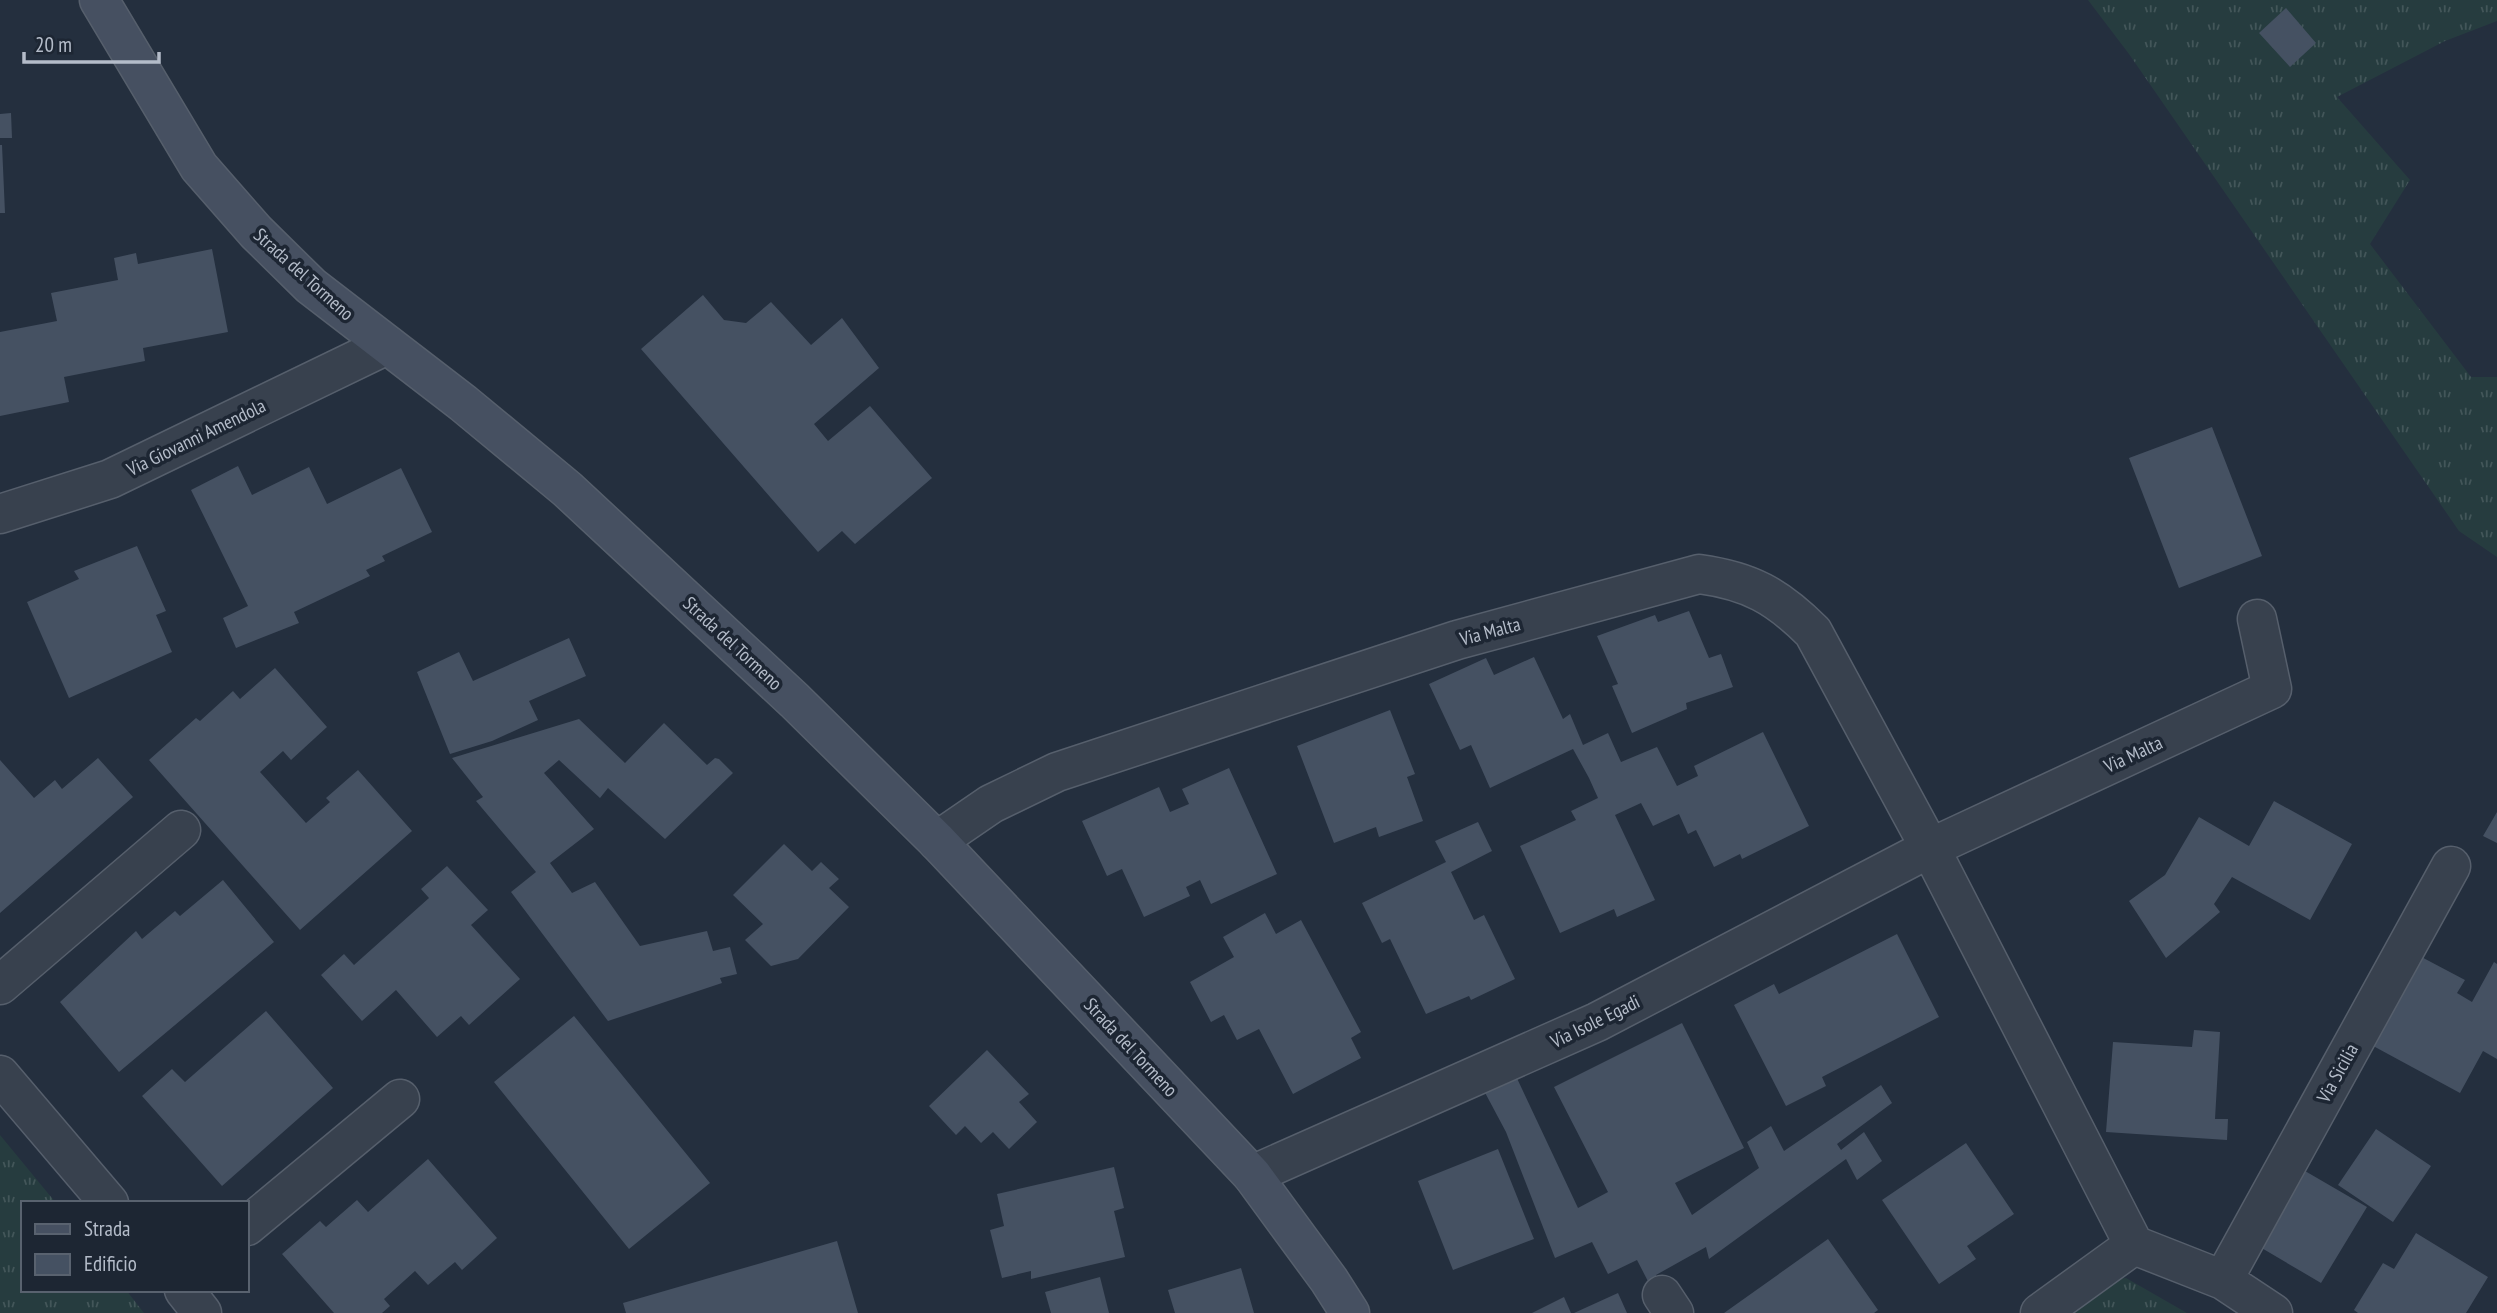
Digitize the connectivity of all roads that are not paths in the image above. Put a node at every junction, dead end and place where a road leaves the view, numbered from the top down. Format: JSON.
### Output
{"nodes":[{"id":1,"x":99,"y":0,"type":"edge"},
{"id":2,"x":387,"y":345,"type":"junction"},
{"id":3,"x":0,"y":514,"type":"edge"},
{"id":4,"x":2257,"y":619,"type":"dead end"},
{"id":5,"x":181,"y":830,"type":"dead end"},
{"id":6,"x":937,"y":841,"type":"junction"},
{"id":7,"x":1930,"y":848,"type":"junction"},
{"id":8,"x":2451,"y":866,"type":"dead end"},
{"id":9,"x":0,"y":985,"type":"edge"},
{"id":10,"x":0,"y":1075,"type":"edge"},
{"id":11,"x":400,"y":1099,"type":"dead end"},
{"id":12,"x":1252,"y":1175,"type":"junction"},
{"id":13,"x":107,"y":1201,"type":"edge"},
{"id":14,"x":248,"y":1225,"type":"edge"},
{"id":15,"x":2134,"y":1245,"type":"junction"},
{"id":16,"x":2223,"y":1280,"type":"junction"},
{"id":17,"x":186,"y":1292,"type":"edge"},
{"id":18,"x":202,"y":1313,"type":"edge"},
{"id":19,"x":1350,"y":1313,"type":"edge"},
{"id":20,"x":2040,"y":1313,"type":"edge"},
{"id":21,"x":2273,"y":1313,"type":"edge"}],
"edges":[{"from":1,"to":2,"type":"street","name":"Strada del Tormeno"},
{"from":2,"to":3,"type":"street","name":"Via Giovanni Amendola"},
{"from":2,"to":6,"type":"street","name":"Strada del Tormeno"},
{"from":4,"to":7,"type":"street","name":"Via Malta"},
{"from":5,"to":9,"type":"street"},
{"from":6,"to":7,"type":"street","name":"Via Malta"},
{"from":6,"to":12,"type":"street","name":"Strada del Tormeno"},
{"from":7,"to":12,"type":"street","name":"Via Isole Egadi"},
{"from":7,"to":15,"type":"street","name":"Via Malta"},
{"from":8,"to":16,"type":"street","name":"Via Sicilia"},
{"from":10,"to":13,"type":"street"},
{"from":11,"to":14,"type":"street"},
{"from":12,"to":19,"type":"street","name":"Strada del Tormeno"},
{"from":15,"to":16,"type":"street"},
{"from":15,"to":20,"type":"street"},
{"from":16,"to":21,"type":"street"},
{"from":17,"to":18,"type":"street"}]}
